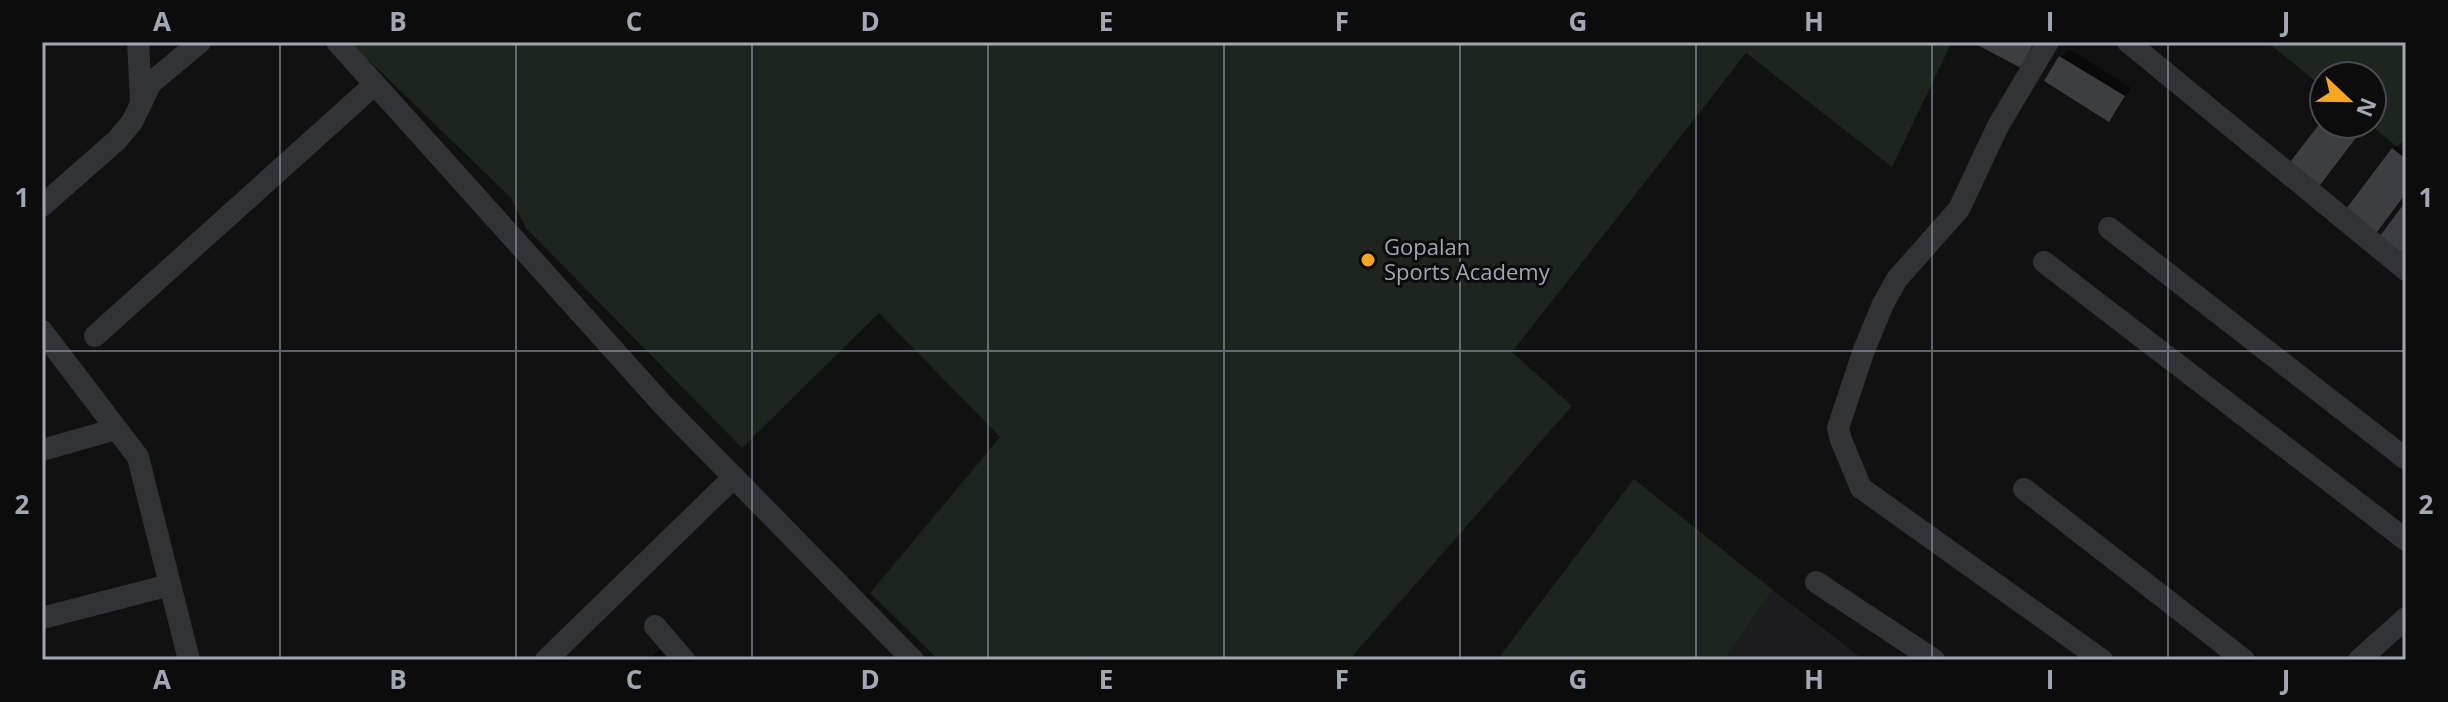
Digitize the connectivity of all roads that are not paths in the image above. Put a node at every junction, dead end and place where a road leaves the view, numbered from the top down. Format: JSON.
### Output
{"nodes":[{"id":1,"x":138,"y":42,"type":"edge"},
{"id":2,"x":200,"y":42,"type":"edge"},
{"id":3,"x":337,"y":42,"type":"edge"},
{"id":4,"x":2048,"y":42,"type":"edge"},
{"id":5,"x":2128,"y":42,"type":"edge"},
{"id":6,"x":375,"y":84,"type":"junction"},
{"id":7,"x":141,"y":100,"type":"junction"},
{"id":8,"x":42,"y":206,"type":"edge"},
{"id":9,"x":2109,"y":228,"type":"dead end"},
{"id":10,"x":2044,"y":262,"type":"dead end"},
{"id":11,"x":2406,"y":270,"type":"edge"},
{"id":12,"x":42,"y":331,"type":"edge"},
{"id":13,"x":95,"y":336,"type":"dead end"},
{"id":14,"x":116,"y":429,"type":"junction"},
{"id":15,"x":42,"y":450,"type":"edge"},
{"id":16,"x":2406,"y":459,"type":"edge"},
{"id":17,"x":734,"y":477,"type":"junction"},
{"id":18,"x":2024,"y":489,"type":"dead end"},
{"id":19,"x":2406,"y":540,"type":"edge"},
{"id":20,"x":1816,"y":582,"type":"dead end"},
{"id":21,"x":170,"y":585,"type":"junction"},
{"id":22,"x":42,"y":618,"type":"edge"},
{"id":23,"x":2406,"y":618,"type":"edge"},
{"id":24,"x":655,"y":626,"type":"dead end"},
{"id":25,"x":189,"y":660,"type":"edge"},
{"id":26,"x":546,"y":660,"type":"edge"},
{"id":27,"x":684,"y":660,"type":"edge"},
{"id":28,"x":913,"y":660,"type":"edge"},
{"id":29,"x":1934,"y":660,"type":"edge"},
{"id":30,"x":2102,"y":660,"type":"edge"},
{"id":31,"x":2244,"y":660,"type":"edge"},
{"id":32,"x":2359,"y":660,"type":"edge"}],
"edges":[{"from":1,"to":7,"type":"street"},
{"from":2,"to":7,"type":"street"},
{"from":3,"to":6,"type":"street"},
{"from":4,"to":30,"type":"street"},
{"from":5,"to":11,"type":"street"},
{"from":6,"to":13,"type":"street"},
{"from":6,"to":17,"type":"street"},
{"from":7,"to":8,"type":"street"},
{"from":9,"to":16,"type":"street"},
{"from":10,"to":19,"type":"street"},
{"from":12,"to":14,"type":"street"},
{"from":14,"to":15,"type":"street"},
{"from":14,"to":21,"type":"street"},
{"from":17,"to":26,"type":"street"},
{"from":17,"to":28,"type":"street"},
{"from":18,"to":31,"type":"street"},
{"from":20,"to":29,"type":"street"},
{"from":21,"to":22,"type":"street"},
{"from":21,"to":25,"type":"street"},
{"from":23,"to":32,"type":"street"},
{"from":24,"to":27,"type":"street"}]}
